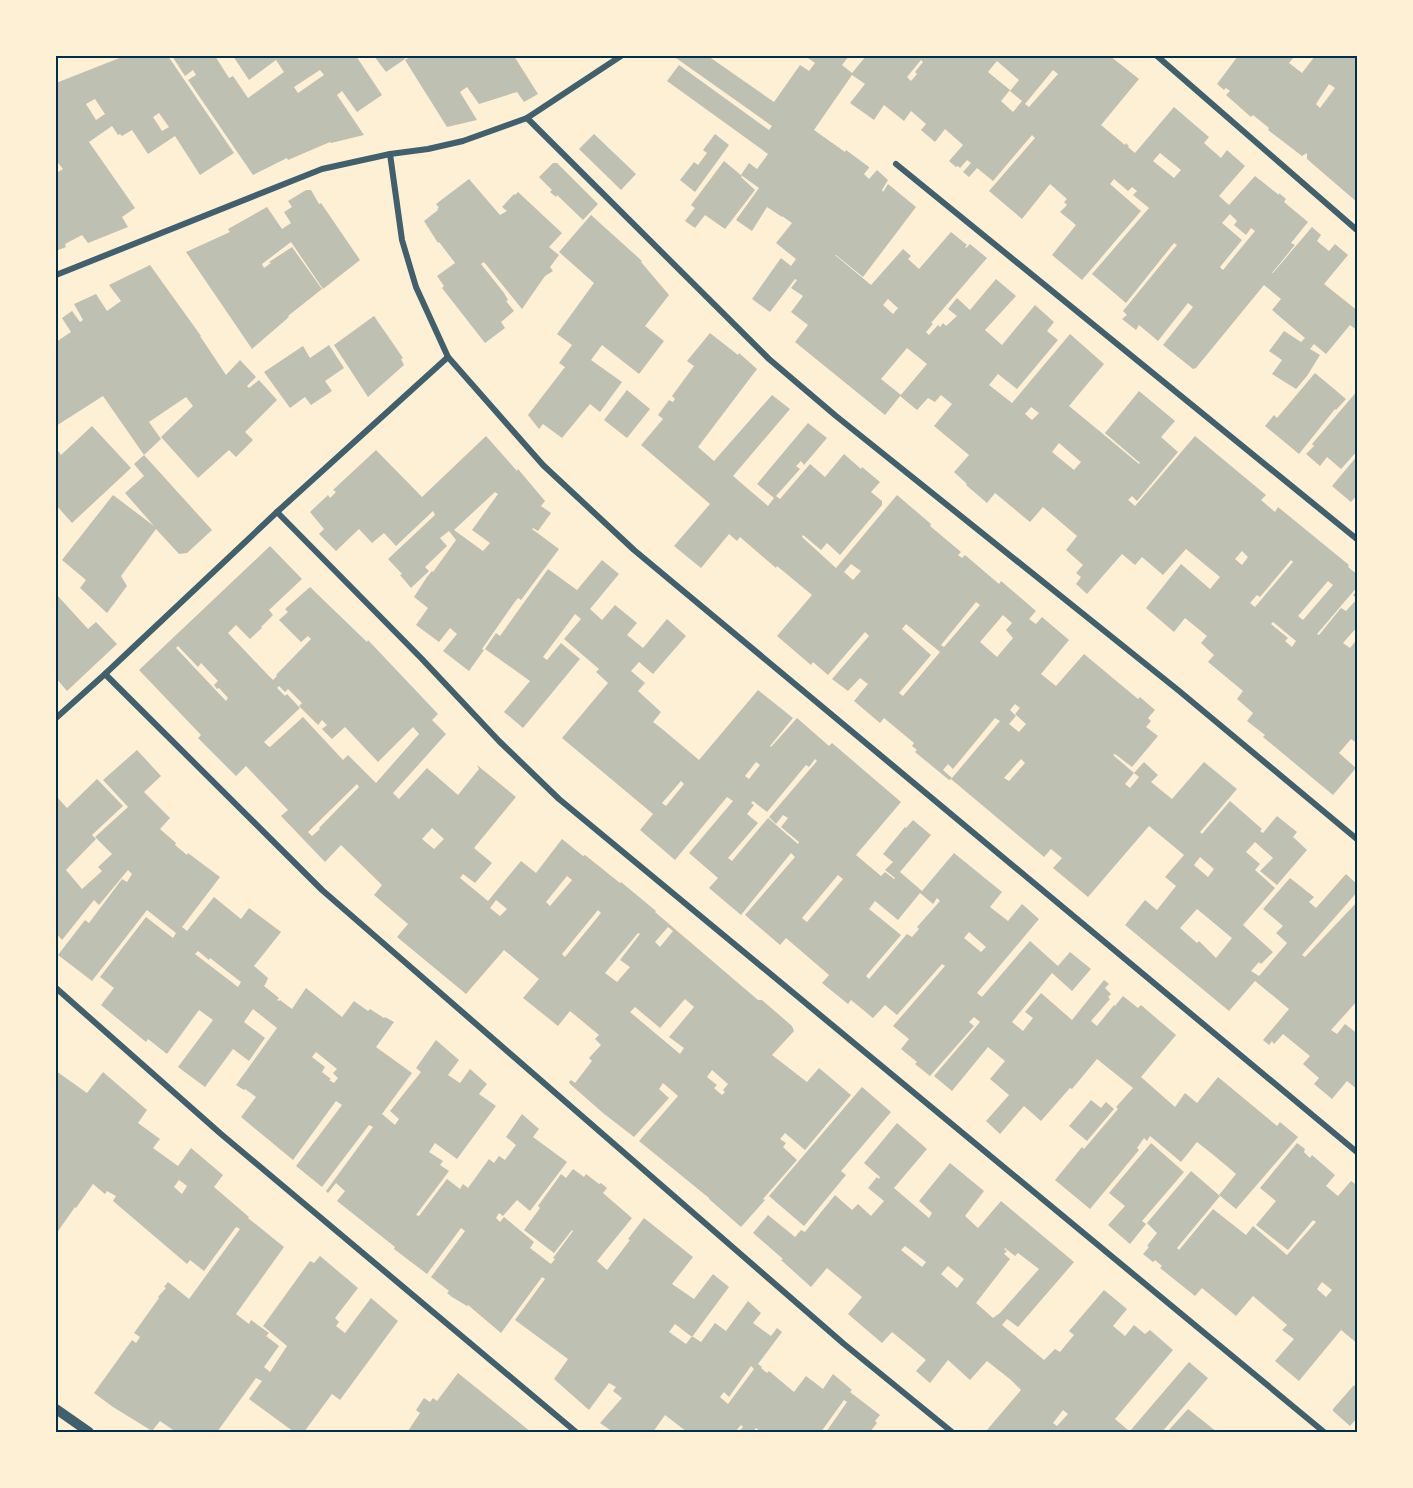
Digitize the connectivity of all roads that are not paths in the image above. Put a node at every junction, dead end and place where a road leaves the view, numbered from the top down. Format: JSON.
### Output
{"nodes":[{"id":1,"x":621,"y":56,"type":"edge"},
{"id":2,"x":1157,"y":56,"type":"edge"},
{"id":3,"x":527,"y":118,"type":"junction"},
{"id":4,"x":390,"y":154,"type":"junction"},
{"id":5,"x":896,"y":164,"type":"dead end"},
{"id":6,"x":1358,"y":231,"type":"edge"},
{"id":7,"x":56,"y":275,"type":"edge"},
{"id":8,"x":448,"y":357,"type":"junction"},
{"id":9,"x":277,"y":512,"type":"junction"},
{"id":10,"x":1358,"y":540,"type":"edge"},
{"id":11,"x":105,"y":674,"type":"junction"},
{"id":12,"x":56,"y":718,"type":"edge"},
{"id":13,"x":1358,"y":840,"type":"edge"},
{"id":14,"x":56,"y":988,"type":"edge"},
{"id":15,"x":1358,"y":1154,"type":"edge"},
{"id":16,"x":56,"y":1409,"type":"edge"},
{"id":17,"x":90,"y":1432,"type":"edge"},
{"id":18,"x":575,"y":1432,"type":"edge"},
{"id":19,"x":952,"y":1432,"type":"edge"},
{"id":20,"x":1324,"y":1432,"type":"edge"}],
"edges":[{"from":1,"to":3,"type":"street"},
{"from":2,"to":6,"type":"street"},
{"from":3,"to":4,"type":"street"},
{"from":3,"to":13,"type":"street"},
{"from":4,"to":7,"type":"street"},
{"from":4,"to":8,"type":"street"},
{"from":5,"to":10,"type":"street"},
{"from":8,"to":9,"type":"street"},
{"from":8,"to":15,"type":"street"},
{"from":9,"to":11,"type":"street"},
{"from":9,"to":20,"type":"street"},
{"from":11,"to":12,"type":"street"},
{"from":11,"to":19,"type":"street"},
{"from":14,"to":18,"type":"street"},
{"from":16,"to":17,"type":"street"}]}
